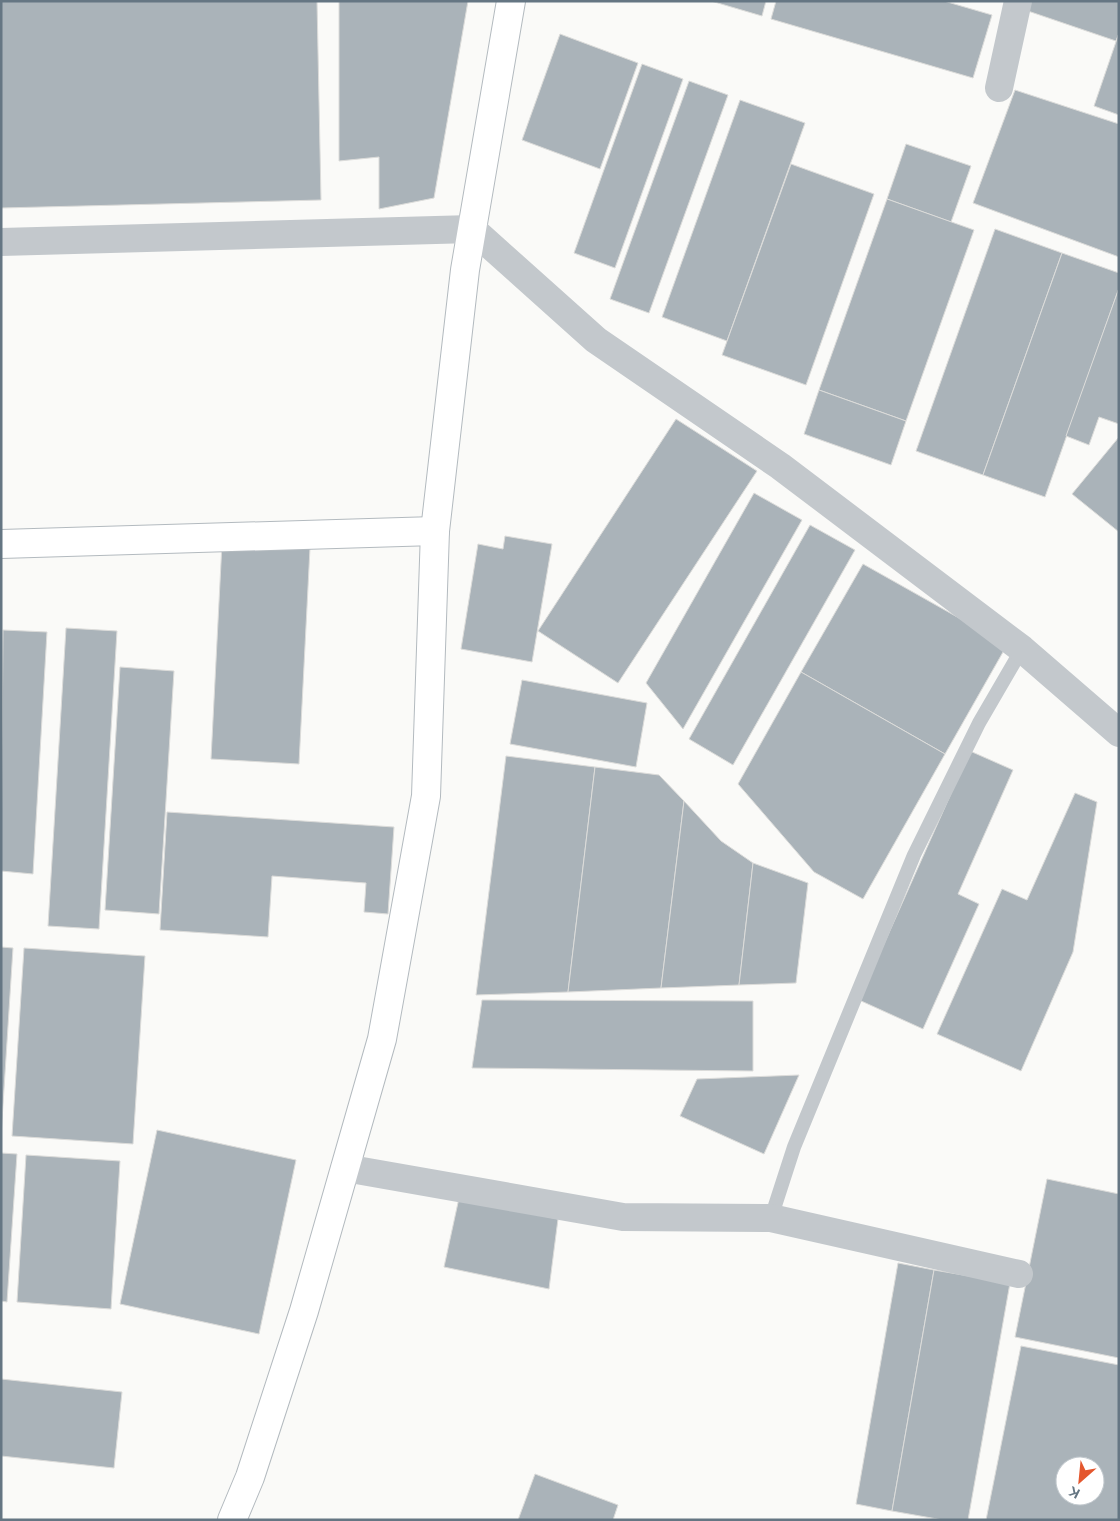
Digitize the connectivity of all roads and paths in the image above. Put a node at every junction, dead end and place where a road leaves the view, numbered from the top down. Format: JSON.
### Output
{"nodes":[{"id":1,"x":512,"y":1,"type":"edge"},
{"id":2,"x":1018,"y":1,"type":"edge"},
{"id":3,"x":999,"y":88,"type":"dead end"},
{"id":4,"x":472,"y":229,"type":"junction"},
{"id":5,"x":1,"y":242,"type":"edge"},
{"id":6,"x":435,"y":531,"type":"junction"},
{"id":7,"x":1,"y":544,"type":"edge"},
{"id":8,"x":1022,"y":649,"type":"junction"},
{"id":9,"x":1119,"y":733,"type":"edge"},
{"id":10,"x":345,"y":1168,"type":"junction"},
{"id":11,"x":771,"y":1218,"type":"junction"},
{"id":12,"x":1019,"y":1274,"type":"dead end"},
{"id":13,"x":232,"y":1520,"type":"edge"}],
"edges":[{"from":1,"to":4,"type":"street"},
{"from":2,"to":3,"type":"street"},
{"from":4,"to":5,"type":"street"},
{"from":4,"to":6,"type":"street"},
{"from":4,"to":8,"type":"street"},
{"from":6,"to":7,"type":"street"},
{"from":6,"to":10,"type":"street"},
{"from":8,"to":9,"type":"street"},
{"from":8,"to":11,"type":"lane"},
{"from":10,"to":11,"type":"street"},
{"from":10,"to":13,"type":"street"},
{"from":11,"to":12,"type":"street"}]}
